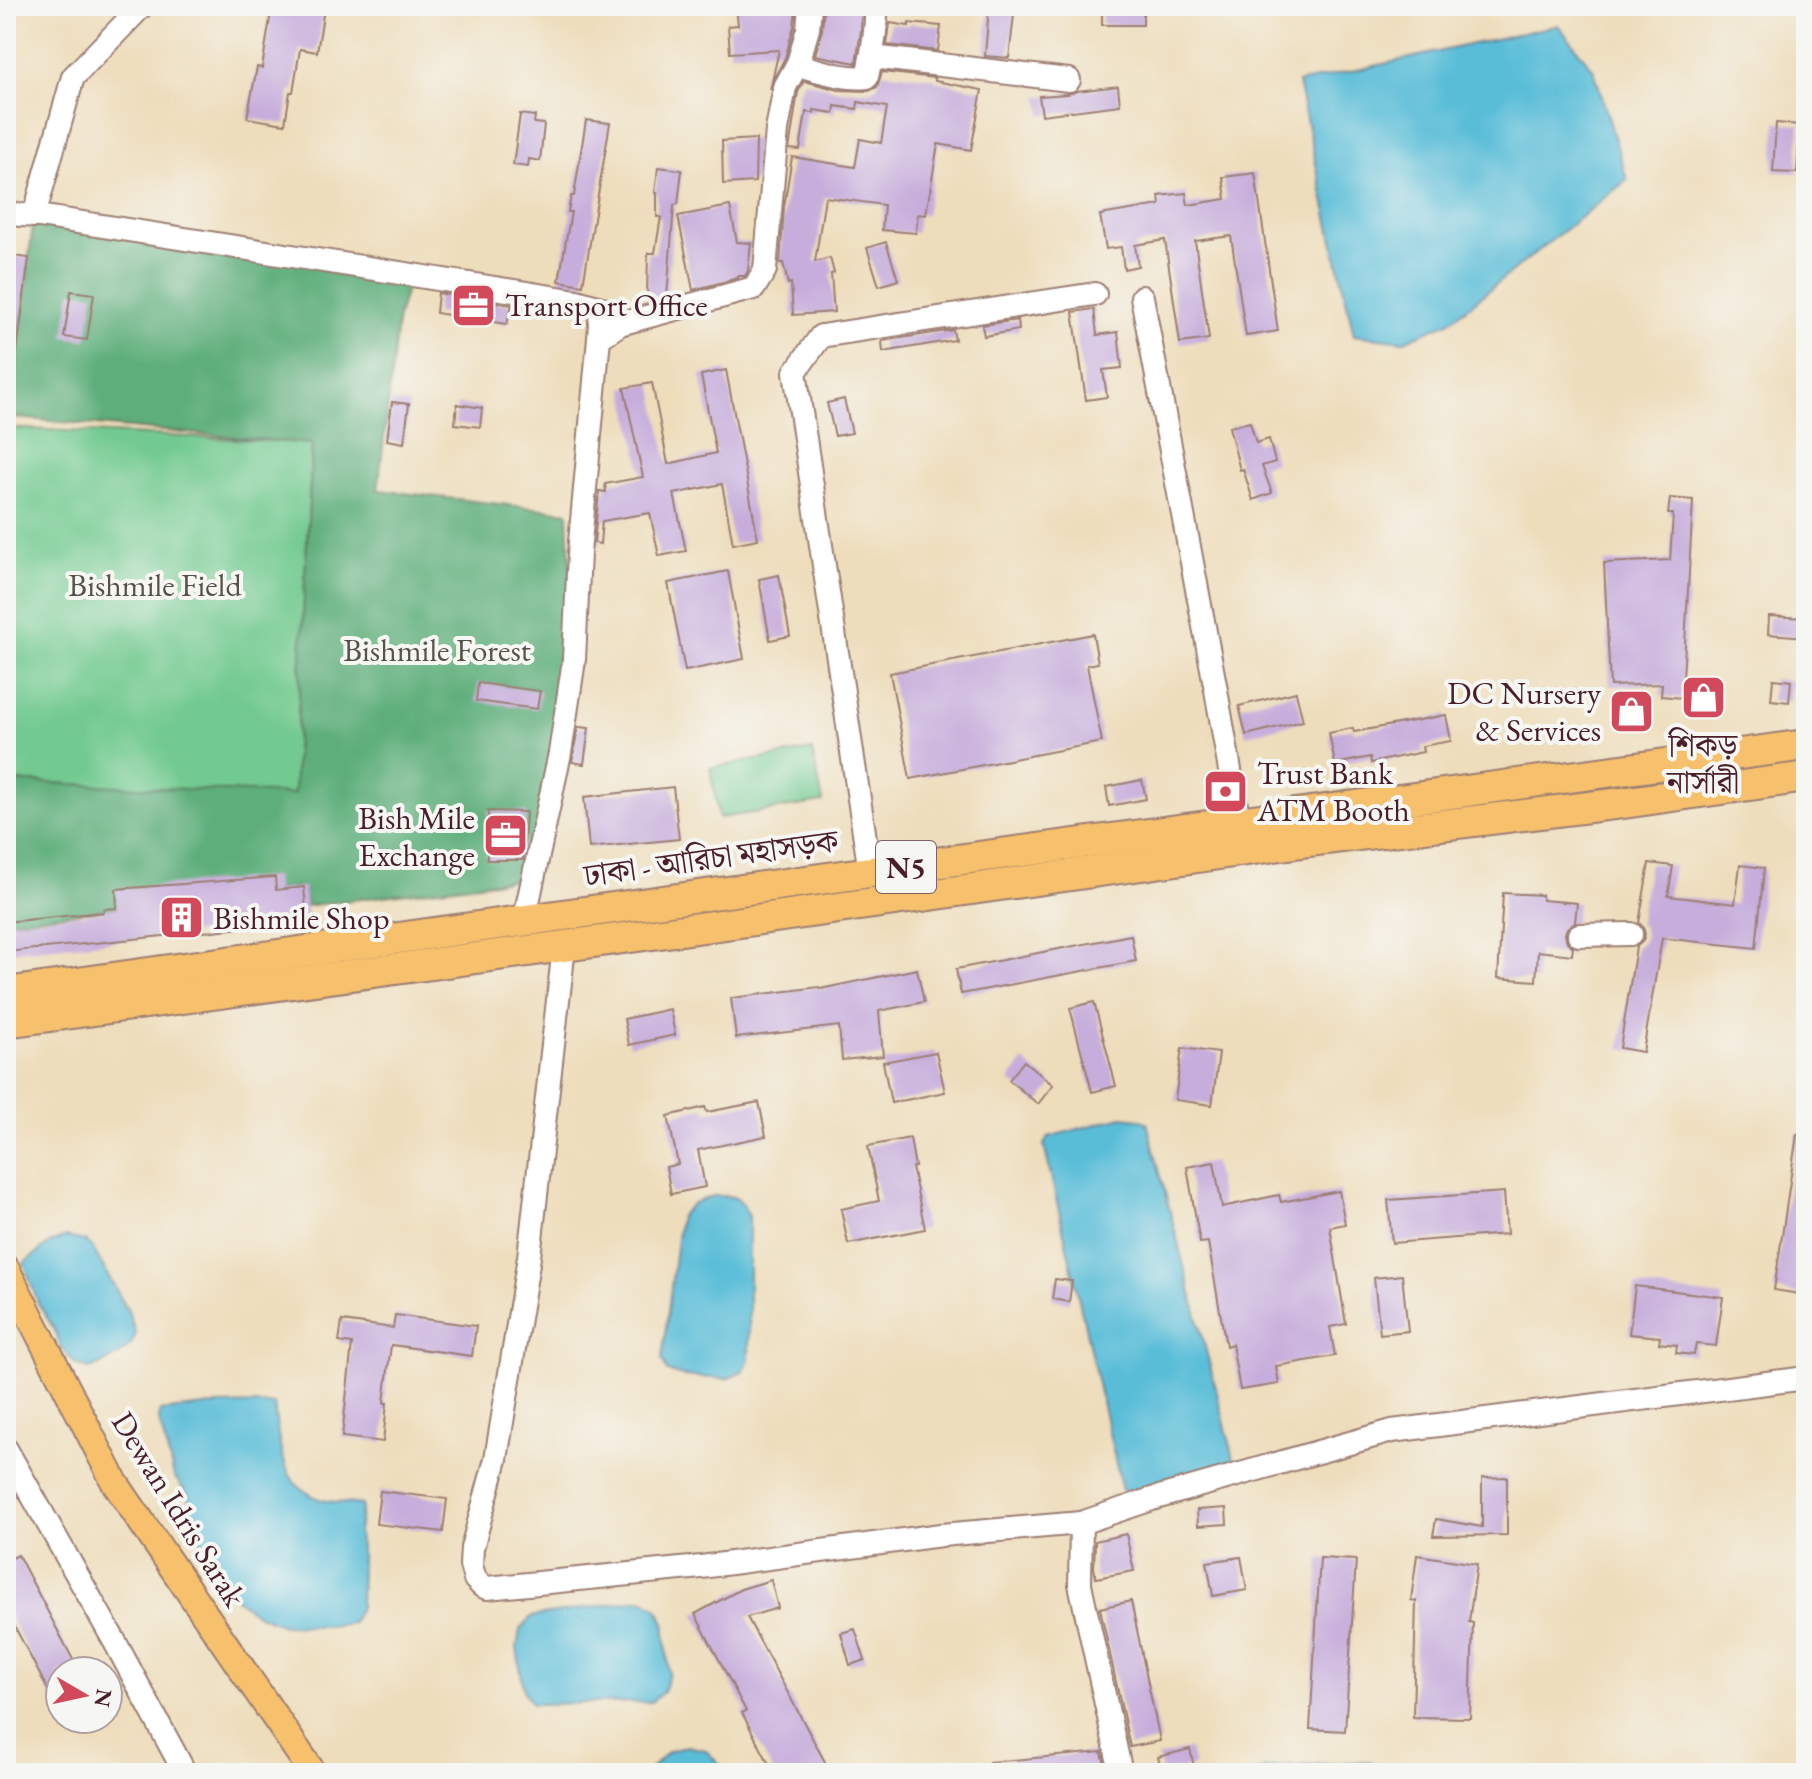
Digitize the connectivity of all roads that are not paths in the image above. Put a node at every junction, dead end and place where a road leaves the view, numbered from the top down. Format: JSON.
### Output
{"nodes":[{"id":1,"x":142,"y":6,"type":"edge"},
{"id":2,"x":810,"y":6,"type":"edge"},
{"id":3,"x":876,"y":6,"type":"edge"},
{"id":4,"x":872,"y":57,"type":"junction"},
{"id":5,"x":797,"y":65,"type":"junction"},
{"id":6,"x":1069,"y":80,"type":"dead end"},
{"id":7,"x":6,"y":214,"type":"edge"},
{"id":8,"x":34,"y":216,"type":"junction"},
{"id":9,"x":1095,"y":294,"type":"dead end"},
{"id":10,"x":1142,"y":297,"type":"dead end"},
{"id":11,"x":599,"y":338,"type":"junction"},
{"id":12,"x":1806,"y":745,"type":"edge"},
{"id":13,"x":1806,"y":777,"type":"edge"},
{"id":14,"x":1239,"y":822,"type":"junction"},
{"id":15,"x":870,"y":872,"type":"junction"},
{"id":16,"x":524,"y":921,"type":"junction"},
{"id":17,"x":1631,"y":934,"type":"dead end"},
{"id":18,"x":1579,"y":935,"type":"dead end"},
{"id":19,"x":564,"y":947,"type":"junction"},
{"id":20,"x":6,"y":993,"type":"edge"},
{"id":21,"x":6,"y":1022,"type":"edge"},
{"id":22,"x":6,"y":1269,"type":"edge"},
{"id":23,"x":1806,"y":1378,"type":"edge"},
{"id":24,"x":6,"y":1449,"type":"edge"},
{"id":25,"x":1081,"y":1523,"type":"junction"},
{"id":26,"x":185,"y":1773,"type":"edge"},
{"id":27,"x":313,"y":1773,"type":"edge"},
{"id":28,"x":1121,"y":1773,"type":"edge"}],
"edges":[{"from":1,"to":8,"type":"street"},
{"from":2,"to":5,"type":"street"},
{"from":3,"to":4,"type":"street"},
{"from":4,"to":5,"type":"street"},
{"from":4,"to":6,"type":"street"},
{"from":5,"to":11,"type":"street"},
{"from":7,"to":8,"type":"street"},
{"from":8,"to":11,"type":"street"},
{"from":9,"to":15,"type":"street"},
{"from":10,"to":14,"type":"street"},
{"from":11,"to":16,"type":"street"},
{"from":12,"to":14,"type":"highway","name":"ঢাকা - আরিচা মহাসড়ক","number":"N5"},
{"from":13,"to":19,"type":"highway","number":"N5"},
{"from":14,"to":15,"type":"highway","name":"ঢাকা - আরিচা মহাসড়ক","number":"N5"},
{"from":15,"to":16,"type":"highway","name":"ঢাকা - আরিচা মহাসড়ক","number":"N5"},
{"from":16,"to":20,"type":"highway","name":"ঢাকা - আরিচা মহাসড়ক","number":"N5"},
{"from":17,"to":18,"type":"street"},
{"from":19,"to":21,"type":"highway","number":"N5"},
{"from":19,"to":25,"type":"street"},
{"from":22,"to":27,"type":"main road","name":"Dewan Idris Sarak"},
{"from":23,"to":25,"type":"street"},
{"from":24,"to":26,"type":"street"},
{"from":25,"to":28,"type":"street"}]}
